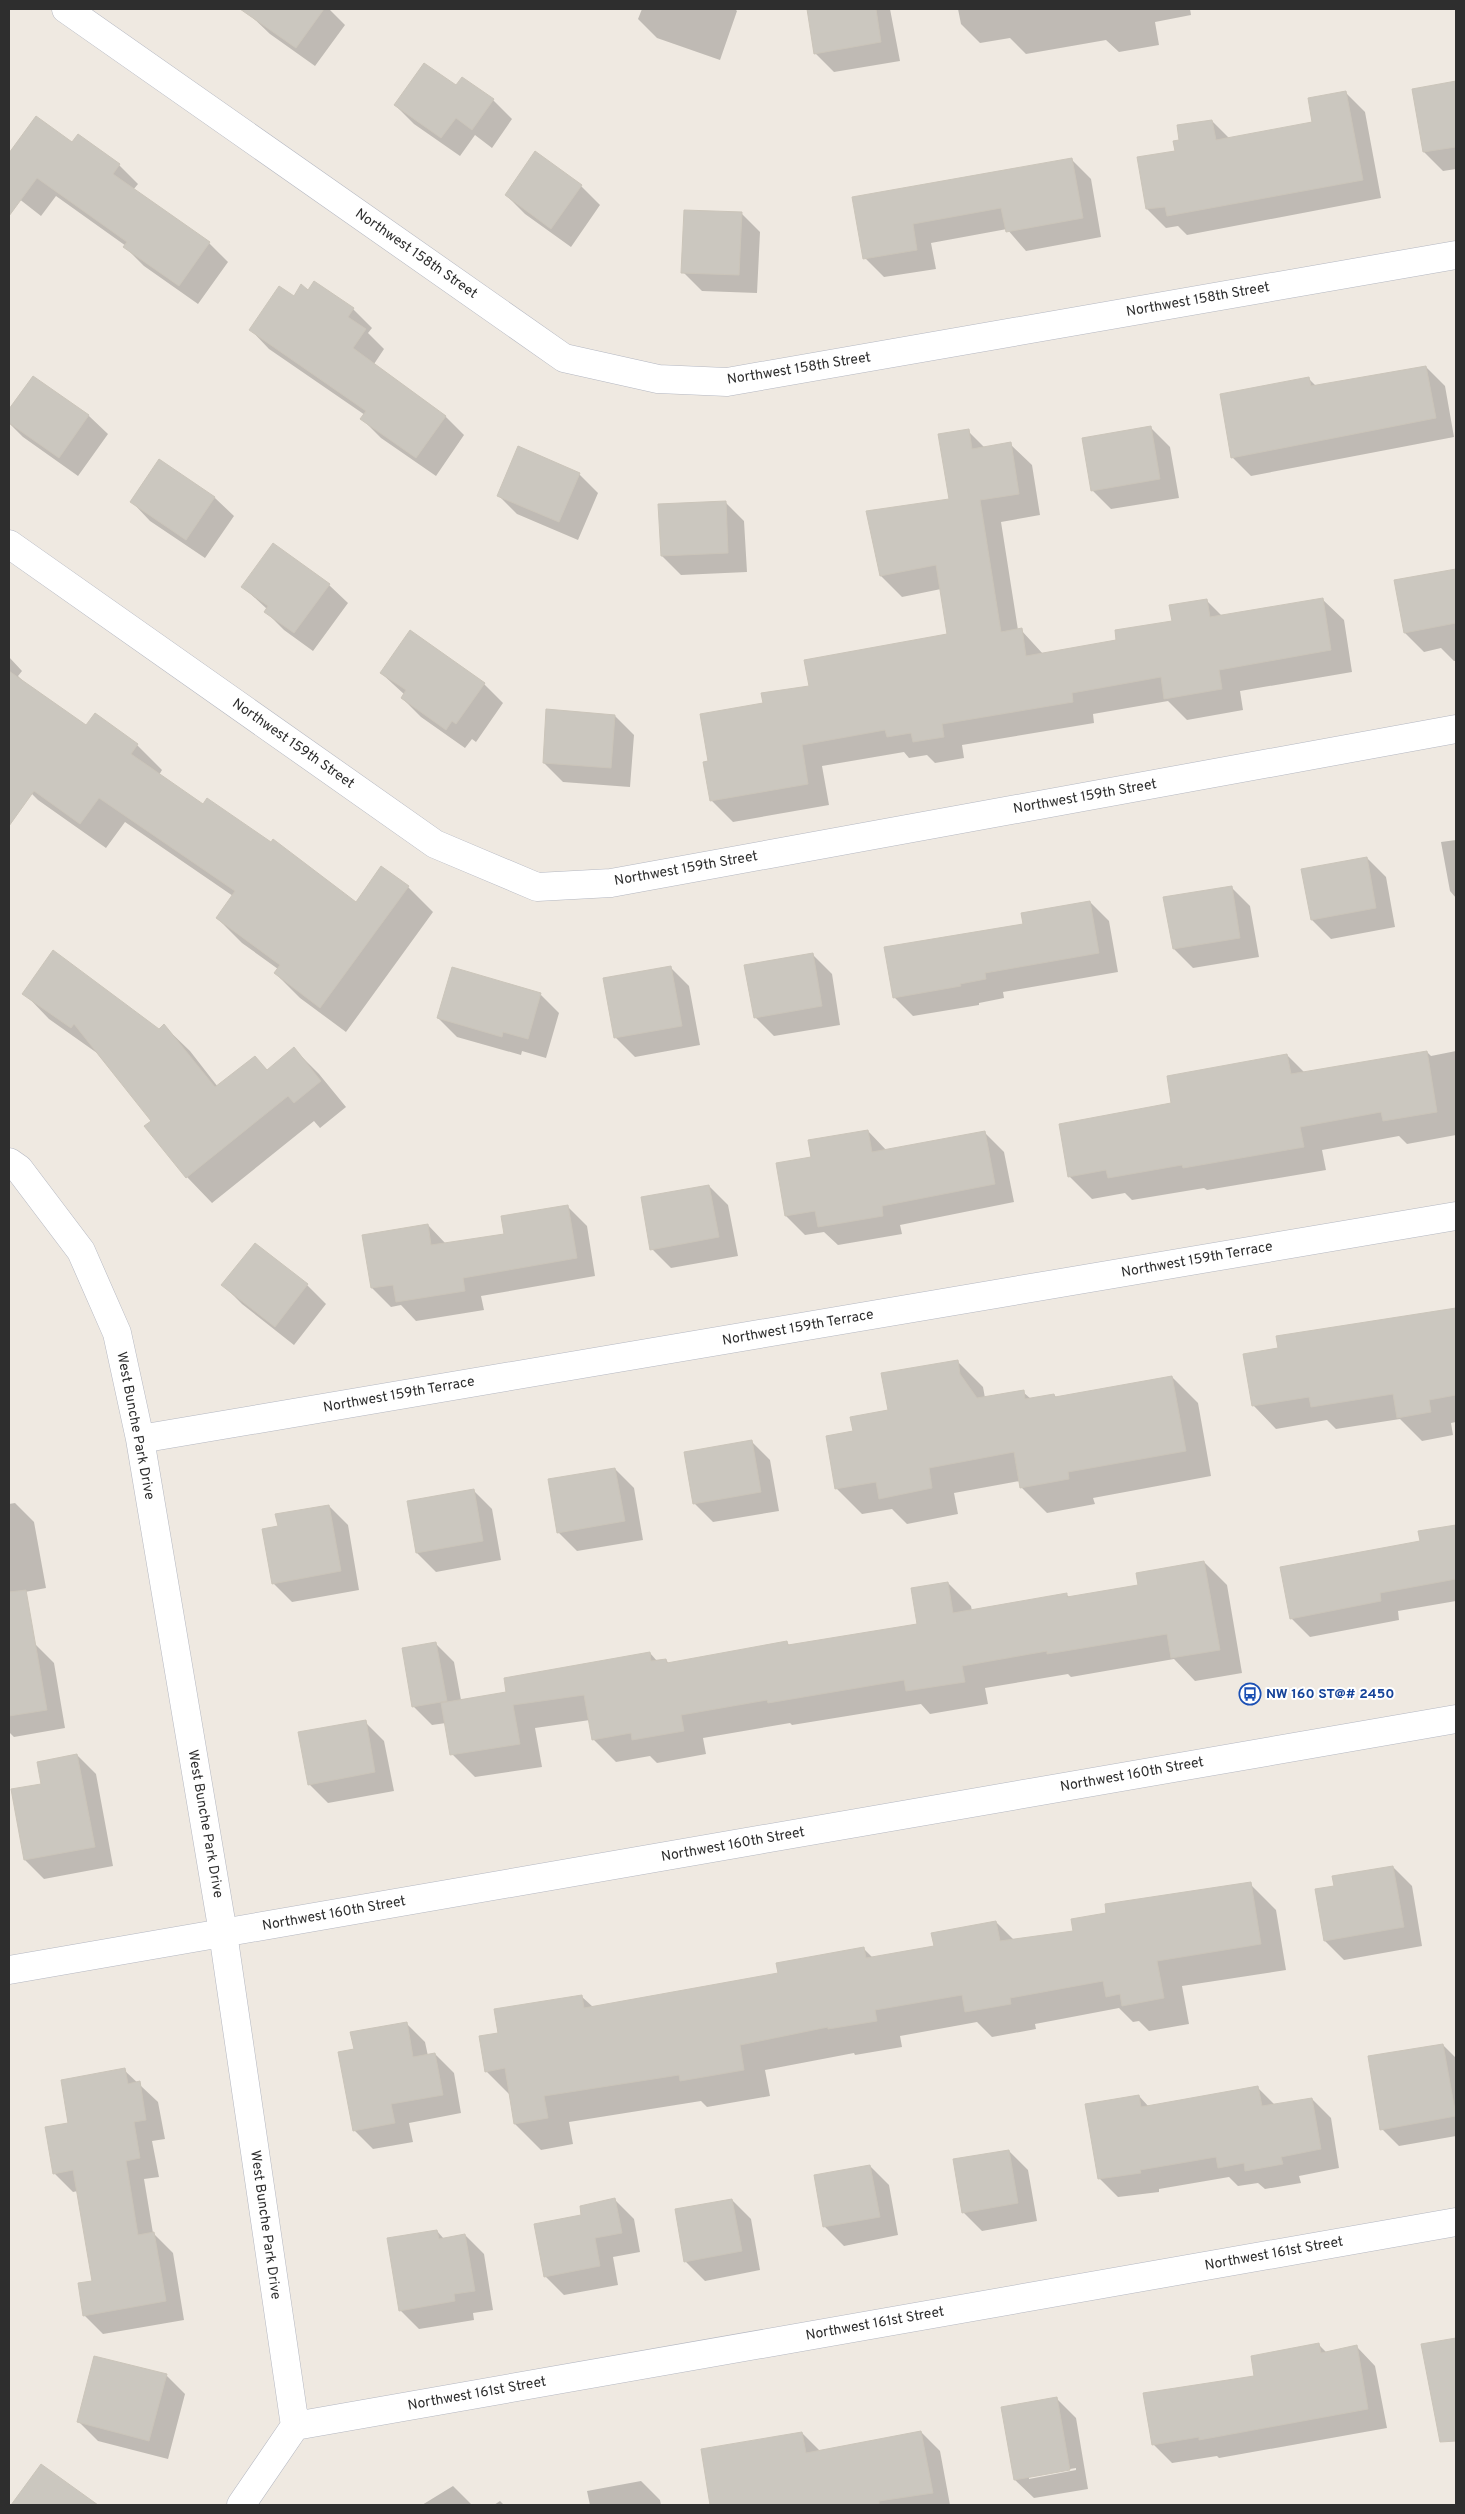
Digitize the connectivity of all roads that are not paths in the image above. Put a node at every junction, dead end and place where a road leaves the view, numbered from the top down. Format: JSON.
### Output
{"nodes":[{"id":1,"x":66,"y":9,"type":"edge"},
{"id":2,"x":1456,"y":254,"type":"edge"},
{"id":3,"x":9,"y":544,"type":"edge"},
{"id":4,"x":1456,"y":729,"type":"edge"},
{"id":5,"x":9,"y":1162,"type":"edge"},
{"id":6,"x":1456,"y":1216,"type":"edge"},
{"id":7,"x":140,"y":1439,"type":"junction"},
{"id":8,"x":1456,"y":1719,"type":"edge"},
{"id":9,"x":223,"y":1933,"type":"junction"},
{"id":10,"x":9,"y":1970,"type":"edge"},
{"id":11,"x":1456,"y":2222,"type":"edge"},
{"id":12,"x":294,"y":2426,"type":"junction"},
{"id":13,"x":240,"y":2505,"type":"edge"}],
"edges":[{"from":1,"to":2,"type":"street","name":"Northwest 158th Street"},
{"from":3,"to":4,"type":"street","name":"Northwest 159th Street"},
{"from":5,"to":7,"type":"street","name":"West Bunche Park Drive"},
{"from":6,"to":7,"type":"street","name":"Northwest 159th Terrace"},
{"from":7,"to":9,"type":"street","name":"West Bunche Park Drive"},
{"from":8,"to":9,"type":"street","name":"Northwest 160th Street"},
{"from":9,"to":10,"type":"street","name":"Northwest 160th Street"},
{"from":9,"to":12,"type":"street","name":"West Bunche Park Drive"},
{"from":11,"to":12,"type":"street","name":"Northwest 161st Street"},
{"from":12,"to":13,"type":"street"}]}
